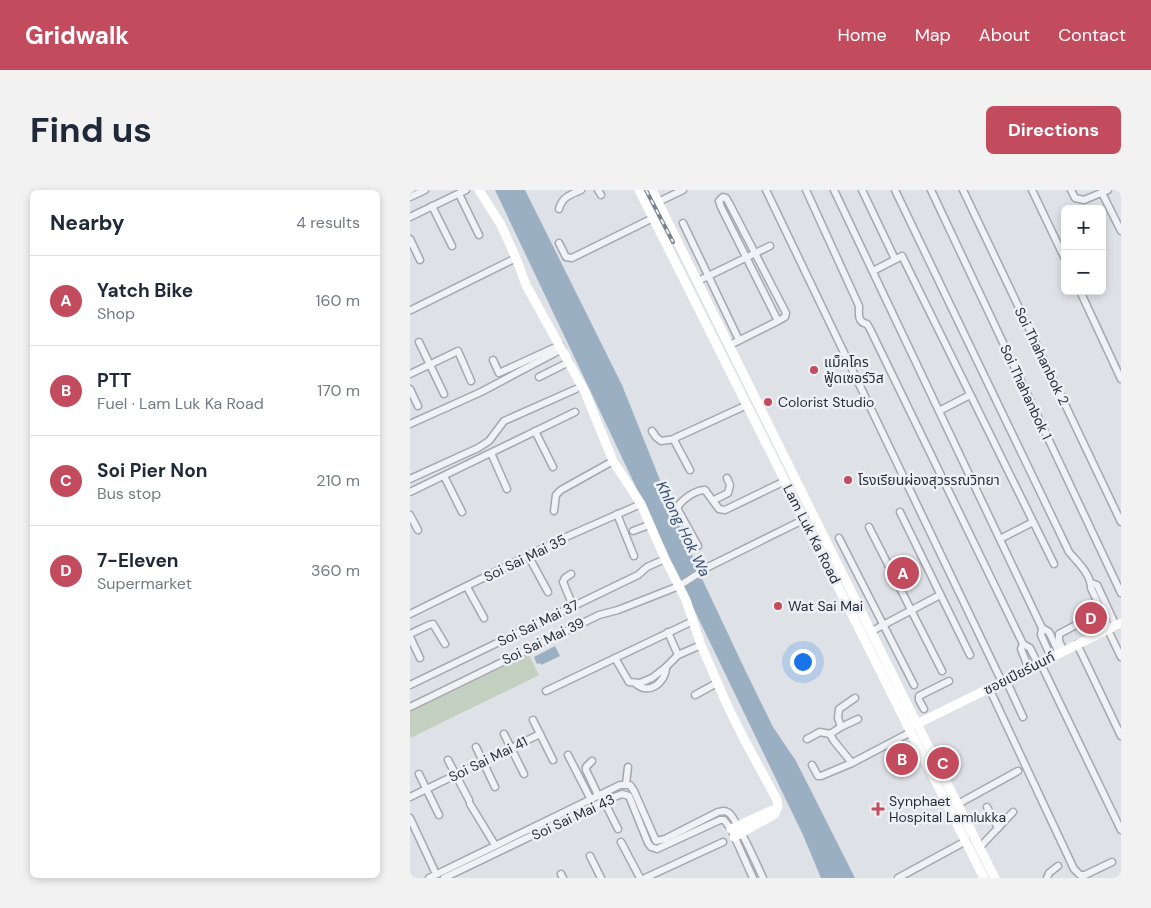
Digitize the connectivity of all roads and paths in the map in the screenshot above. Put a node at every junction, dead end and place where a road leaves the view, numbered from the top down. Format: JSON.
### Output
{"nodes":[{"id":1,"x":425,"y":190,"type":"edge"},
{"id":2,"x":466,"y":190,"type":"edge"},
{"id":3,"x":479,"y":190,"type":"edge"},
{"id":4,"x":581,"y":190,"type":"edge"},
{"id":5,"x":639,"y":190,"type":"edge"},
{"id":6,"x":652,"y":190,"type":"edge"},
{"id":7,"x":683,"y":190,"type":"edge"},
{"id":8,"x":766,"y":190,"type":"edge"},
{"id":9,"x":806,"y":190,"type":"edge"},
{"id":10,"x":834,"y":190,"type":"edge"},
{"id":11,"x":862,"y":190,"type":"edge"},
{"id":12,"x":895,"y":190,"type":"edge"},
{"id":13,"x":931,"y":190,"type":"edge"},
{"id":14,"x":963,"y":190,"type":"edge"},
{"id":15,"x":1032,"y":190,"type":"edge"},
{"id":16,"x":1071,"y":190,"type":"edge"},
{"id":17,"x":1105,"y":192,"type":"edge"},
{"id":18,"x":459,"y":194,"type":"junction"},
{"id":19,"x":410,"y":197,"type":"edge"},
{"id":20,"x":658,"y":202,"type":"junction"},
{"id":21,"x":432,"y":206,"type":"junction"},
{"id":22,"x":559,"y":208,"type":"dead end"},
{"id":23,"x":410,"y":217,"type":"edge"},
{"id":24,"x":653,"y":218,"type":"junction"},
{"id":25,"x":738,"y":219,"type":"junction"},
{"id":26,"x":683,"y":223,"type":"dead end"},
{"id":27,"x":730,"y":223,"type":"junction"},
{"id":28,"x":1121,"y":232,"type":"edge"},
{"id":29,"x":479,"y":235,"type":"dead end"},
{"id":30,"x":410,"y":239,"type":"edge"},
{"id":31,"x":560,"y":243,"type":"dead end"},
{"id":32,"x":452,"y":246,"type":"dead end"},
{"id":33,"x":770,"y":246,"type":"dead end"},
{"id":34,"x":1061,"y":251,"type":"edge"},
{"id":35,"x":755,"y":253,"type":"junction"},
{"id":36,"x":516,"y":258,"type":"junction"},
{"id":37,"x":746,"y":258,"type":"junction"},
{"id":38,"x":895,"y":259,"type":"junction"},
{"id":39,"x":420,"y":260,"type":"dead end"},
{"id":40,"x":873,"y":271,"type":"junction"},
{"id":41,"x":709,"y":276,"type":"junction"},
{"id":42,"x":698,"y":281,"type":"junction"},
{"id":43,"x":771,"y":283,"type":"junction"},
{"id":44,"x":762,"y":288,"type":"junction"},
{"id":45,"x":1082,"y":295,"type":"edge"},
{"id":46,"x":411,"y":310,"type":"edge"},
{"id":47,"x":778,"y":321,"type":"junction"},
{"id":48,"x":739,"y":340,"type":"junction"},
{"id":49,"x":420,"y":342,"type":"dead end"},
{"id":50,"x":730,"y":345,"type":"junction"},
{"id":51,"x":561,"y":347,"type":"junction"},
{"id":52,"x":493,"y":360,"type":"dead end"},
{"id":53,"x":569,"y":362,"type":"junction"},
{"id":54,"x":430,"y":365,"type":"junction"},
{"id":55,"x":410,"y":374,"type":"edge"},
{"id":56,"x":539,"y":377,"type":"dead end"},
{"id":57,"x":1121,"y":379,"type":"edge"},
{"id":58,"x":471,"y":380,"type":"dead end"},
{"id":59,"x":410,"y":388,"type":"edge"},
{"id":60,"x":576,"y":389,"type":"dead end"},
{"id":61,"x":444,"y":394,"type":"dead end"},
{"id":62,"x":970,"y":394,"type":"junction"},
{"id":63,"x":747,"y":405,"type":"junction"},
{"id":64,"x":418,"y":406,"type":"dead end"},
{"id":65,"x":939,"y":411,"type":"junction"},
{"id":66,"x":575,"y":412,"type":"dead end"},
{"id":67,"x":410,"y":424,"type":"edge"},
{"id":68,"x":535,"y":431,"type":"junction"},
{"id":69,"x":652,"y":431,"type":"dead end"},
{"id":70,"x":675,"y":439,"type":"junction"},
{"id":71,"x":491,"y":454,"type":"junction"},
{"id":72,"x":613,"y":461,"type":"junction"},
{"id":73,"x":553,"y":467,"type":"dead end"},
{"id":74,"x":690,"y":470,"type":"dead end"},
{"id":75,"x":444,"y":476,"type":"junction"},
{"id":76,"x":727,"y":478,"type":"dead end"},
{"id":77,"x":410,"y":479,"type":"edge"},
{"id":78,"x":785,"y":481,"type":"junction"},
{"id":79,"x":507,"y":489,"type":"dead end"},
{"id":80,"x":410,"y":492,"type":"edge"},
{"id":81,"x":714,"y":500,"type":"junction"},
{"id":82,"x":640,"y":504,"type":"junction"},
{"id":83,"x":554,"y":511,"type":"dead end"},
{"id":84,"x":462,"y":512,"type":"dead end"},
{"id":85,"x":900,"y":512,"type":"dead end"},
{"id":86,"x":617,"y":514,"type":"junction"},
{"id":87,"x":410,"y":515,"type":"edge"},
{"id":88,"x":805,"y":520,"type":"junction"},
{"id":89,"x":1033,"y":522,"type":"junction"},
{"id":90,"x":1121,"y":522,"type":"edge"},
{"id":91,"x":650,"y":525,"type":"junction"},
{"id":92,"x":868,"y":527,"type":"dead end"},
{"id":93,"x":418,"y":530,"type":"dead end"},
{"id":94,"x":633,"y":531,"type":"dead end"},
{"id":95,"x":839,"y":538,"type":"dead end"},
{"id":96,"x":1000,"y":539,"type":"junction"},
{"id":97,"x":698,"y":546,"type":"dead end"},
{"id":98,"x":634,"y":556,"type":"dead end"},
{"id":99,"x":529,"y":557,"type":"junction"},
{"id":100,"x":665,"y":558,"type":"junction"},
{"id":101,"x":1054,"y":564,"type":"dead end"},
{"id":102,"x":571,"y":574,"type":"dead end"},
{"id":103,"x":681,"y":585,"type":"junction"},
{"id":104,"x":467,"y":587,"type":"junction"},
{"id":105,"x":548,"y":592,"type":"dead end"},
{"id":106,"x":1121,"y":593,"type":"edge"},
{"id":107,"x":940,"y":595,"type":"junction"},
{"id":108,"x":853,"y":605,"type":"junction"},
{"id":109,"x":572,"y":606,"type":"junction"},
{"id":110,"x":912,"y":611,"type":"junction"},
{"id":111,"x":410,"y":614,"type":"edge"},
{"id":112,"x":484,"y":618,"type":"dead end"},
{"id":113,"x":693,"y":622,"type":"junction"},
{"id":114,"x":883,"y":625,"type":"junction"},
{"id":115,"x":1076,"y":625,"type":"dead end"},
{"id":116,"x":1114,"y":627,"type":"edge"},
{"id":117,"x":872,"y":631,"type":"junction"},
{"id":118,"x":668,"y":632,"type":"junction"},
{"id":119,"x":410,"y":635,"type":"edge"},
{"id":120,"x":445,"y":644,"type":"dead end"},
{"id":121,"x":1023,"y":644,"type":"junction"},
{"id":122,"x":1077,"y":644,"type":"junction"},
{"id":123,"x":700,"y":645,"type":"junction"},
{"id":124,"x":1058,"y":654,"type":"junction"},
{"id":125,"x":678,"y":655,"type":"junction"},
{"id":126,"x":970,"y":655,"type":"dead end"},
{"id":127,"x":1121,"y":657,"type":"edge"},
{"id":128,"x":420,"y":658,"type":"dead end"},
{"id":129,"x":615,"y":658,"type":"junction"},
{"id":130,"x":1039,"y":663,"type":"junction"},
{"id":131,"x":1029,"y":668,"type":"junction"},
{"id":132,"x":942,"y":671,"type":"dead end"},
{"id":133,"x":949,"y":681,"type":"dead end"},
{"id":134,"x":1004,"y":681,"type":"junction"},
{"id":135,"x":717,"y":683,"type":"junction"},
{"id":136,"x":410,"y":685,"type":"edge"},
{"id":137,"x":914,"y":685,"type":"dead end"},
{"id":138,"x":989,"y":688,"type":"junction"},
{"id":139,"x":546,"y":692,"type":"dead end"},
{"id":140,"x":695,"y":696,"type":"dead end"},
{"id":141,"x":855,"y":698,"type":"dead end"},
{"id":142,"x":919,"y":700,"type":"junction"},
{"id":143,"x":908,"y":706,"type":"junction"},
{"id":144,"x":410,"y":707,"type":"edge"},
{"id":145,"x":924,"y":709,"type":"dead end"},
{"id":146,"x":1023,"y":717,"type":"dead end"},
{"id":147,"x":858,"y":719,"type":"dead end"},
{"id":148,"x":534,"y":720,"type":"dead end"},
{"id":149,"x":917,"y":724,"type":"junction"},
{"id":150,"x":841,"y":727,"type":"junction"},
{"id":151,"x":911,"y":732,"type":"junction"},
{"id":152,"x":504,"y":734,"type":"dead end"},
{"id":153,"x":540,"y":734,"type":"junction"},
{"id":154,"x":830,"y":734,"type":"junction"},
{"id":155,"x":1121,"y":736,"type":"edge"},
{"id":156,"x":807,"y":739,"type":"dead end"},
{"id":157,"x":476,"y":747,"type":"dead end"},
{"id":158,"x":511,"y":748,"type":"junction"},
{"id":159,"x":568,"y":755,"type":"dead end"},
{"id":160,"x":448,"y":760,"type":"dead end"},
{"id":161,"x":553,"y":760,"type":"dead end"},
{"id":162,"x":483,"y":761,"type":"junction"},
{"id":163,"x":592,"y":761,"type":"dead end"},
{"id":164,"x":852,"y":763,"type":"junction"},
{"id":165,"x":812,"y":765,"type":"dead end"},
{"id":166,"x":628,"y":767,"type":"dead end"},
{"id":167,"x":1018,"y":771,"type":"dead end"},
{"id":168,"x":419,"y":774,"type":"dead end"},
{"id":169,"x":455,"y":774,"type":"junction"},
{"id":170,"x":524,"y":774,"type":"dead end"},
{"id":171,"x":626,"y":784,"type":"junction"},
{"id":172,"x":495,"y":786,"type":"dead end"},
{"id":173,"x":427,"y":790,"type":"junction"},
{"id":174,"x":599,"y":795,"type":"junction"},
{"id":175,"x":410,"y":797,"type":"edge"},
{"id":176,"x":590,"y":798,"type":"junction"},
{"id":177,"x":604,"y":801,"type":"junction"},
{"id":178,"x":958,"y":804,"type":"junction"},
{"id":179,"x":987,"y":807,"type":"dead end"},
{"id":180,"x":1013,"y":812,"type":"dead end"},
{"id":181,"x":439,"y":815,"type":"dead end"},
{"id":182,"x":410,"y":818,"type":"edge"},
{"id":183,"x":998,"y":828,"type":"junction"},
{"id":184,"x":618,"y":829,"type":"dead end"},
{"id":185,"x":1121,"y":830,"type":"edge"},
{"id":186,"x":736,"y":832,"type":"junction"},
{"id":187,"x":966,"y":840,"type":"junction"},
{"id":188,"x":620,"y":842,"type":"dead end"},
{"id":189,"x":723,"y":842,"type":"dead end"},
{"id":190,"x":495,"y":845,"type":"junction"},
{"id":191,"x":980,"y":847,"type":"junction"},
{"id":192,"x":590,"y":856,"type":"dead end"},
{"id":193,"x":1112,"y":862,"type":"dead end"},
{"id":194,"x":1058,"y":866,"type":"dead end"},
{"id":195,"x":436,"y":874,"type":"junction"},
{"id":196,"x":429,"y":878,"type":"edge"},
{"id":197,"x":444,"y":878,"type":"edge"},
{"id":198,"x":601,"y":878,"type":"edge"},
{"id":199,"x":640,"y":878,"type":"edge"},
{"id":200,"x":645,"y":878,"type":"edge"},
{"id":201,"x":753,"y":878,"type":"edge"},
{"id":202,"x":763,"y":878,"type":"edge"},
{"id":203,"x":898,"y":878,"type":"edge"},
{"id":204,"x":984,"y":878,"type":"edge"},
{"id":205,"x":995,"y":878,"type":"edge"},
{"id":206,"x":1047,"y":878,"type":"edge"}],
"edges":[{"from":1,"to":19,"type":"street"},
{"from":2,"to":18,"type":"street"},
{"from":3,"to":36,"type":"main road"},
{"from":4,"to":22,"type":"street"},
{"from":5,"to":24,"type":"main road","name":"Lam Luk Ka Road"},
{"from":6,"to":20,"type":"main road","name":"Lam Luk Ka Road"},
{"from":7,"to":20,"type":"street"},
{"from":8,"to":134,"type":"street"},
{"from":9,"to":121,"type":"street"},
{"from":10,"to":40,"type":"street"},
{"from":11,"to":38,"type":"street"},
{"from":12,"to":116,"type":"street"},
{"from":13,"to":106,"type":"street","name":"Soi Thahanbok 1"},
{"from":14,"to":90,"type":"street","name":"Soi Thahanbok 2"},
{"from":15,"to":34,"type":"street"},
{"from":16,"to":17,"type":"street"},
{"from":17,"to":28,"type":"street"},
{"from":18,"to":21,"type":"street"},
{"from":18,"to":29,"type":"street"},
{"from":20,"to":42,"type":"main road","name":"Lam Luk Ka Road"},
{"from":21,"to":23,"type":"street"},
{"from":21,"to":32,"type":"street"},
{"from":24,"to":31,"type":"street"},
{"from":24,"to":63,"type":"main road","name":"Lam Luk Ka Road"},
{"from":25,"to":27,"type":"street"},
{"from":25,"to":27,"type":"street"},
{"from":25,"to":35,"type":"street"},
{"from":26,"to":41,"type":"street"},
{"from":27,"to":37,"type":"street"},
{"from":30,"to":39,"type":"street"},
{"from":33,"to":35,"type":"street"},
{"from":35,"to":37,"type":"street"},
{"from":35,"to":43,"type":"street"},
{"from":36,"to":46,"type":"street"},
{"from":36,"to":51,"type":"main road"},
{"from":37,"to":41,"type":"street"},
{"from":37,"to":44,"type":"street"},
{"from":38,"to":40,"type":"street"},
{"from":38,"to":62,"type":"street"},
{"from":40,"to":65,"type":"street"},
{"from":41,"to":42,"type":"street"},
{"from":41,"to":48,"type":"street"},
{"from":42,"to":50,"type":"main road","name":"Lam Luk Ka Road"},
{"from":43,"to":44,"type":"street"},
{"from":43,"to":47,"type":"street"},
{"from":44,"to":47,"type":"street"},
{"from":45,"to":57,"type":"street"},
{"from":47,"to":48,"type":"street"},
{"from":48,"to":50,"type":"street"},
{"from":49,"to":54,"type":"street"},
{"from":50,"to":108,"type":"main road","name":"Lam Luk Ka Road"},
{"from":51,"to":52,"type":"street"},
{"from":51,"to":53,"type":"main road"},
{"from":51,"to":67,"type":"street"},
{"from":53,"to":56,"type":"street"},
{"from":53,"to":72,"type":"main road"},
{"from":54,"to":55,"type":"street"},
{"from":54,"to":58,"type":"street"},
{"from":54,"to":61,"type":"street"},
{"from":59,"to":64,"type":"street"},
{"from":60,"to":77,"type":"street"},
{"from":62,"to":65,"type":"street"},
{"from":62,"to":89,"type":"street"},
{"from":63,"to":70,"type":"street"},
{"from":63,"to":78,"type":"main road","name":"Lam Luk Ka Road"},
{"from":65,"to":96,"type":"street"},
{"from":66,"to":68,"type":"street"},
{"from":68,"to":71,"type":"street"},
{"from":68,"to":73,"type":"street"},
{"from":69,"to":70,"type":"street"},
{"from":70,"to":74,"type":"street"},
{"from":71,"to":75,"type":"street"},
{"from":71,"to":79,"type":"street"},
{"from":72,"to":82,"type":"main road"},
{"from":72,"to":83,"type":"street"},
{"from":75,"to":80,"type":"street"},
{"from":75,"to":84,"type":"street"},
{"from":76,"to":81,"type":"street"},
{"from":78,"to":81,"type":"street"},
{"from":78,"to":88,"type":"main road","name":"Lam Luk Ka Road"},
{"from":81,"to":97,"type":"street"},
{"from":82,"to":86,"type":"street","name":"Soi Sai Mai 35"},
{"from":82,"to":91,"type":"main road"},
{"from":85,"to":107,"type":"street"},
{"from":86,"to":98,"type":"street"},
{"from":86,"to":99,"type":"street","name":"Soi Sai Mai 35"},
{"from":87,"to":93,"type":"street"},
{"from":88,"to":103,"type":"street","name":"Soi Sai Mai 39"},
{"from":88,"to":108,"type":"main road","name":"Lam Luk Ka Road"},
{"from":89,"to":96,"type":"street"},
{"from":89,"to":101,"type":"street"},
{"from":91,"to":94,"type":"street"},
{"from":91,"to":100,"type":"main road"},
{"from":92,"to":110,"type":"street"},
{"from":95,"to":114,"type":"street"},
{"from":96,"to":124,"type":"street"},
{"from":99,"to":104,"type":"street","name":"Soi Sai Mai 35"},
{"from":99,"to":105,"type":"street"},
{"from":100,"to":103,"type":"main road"},
{"from":100,"to":109,"type":"street","name":"Soi Sai Mai 37"},
{"from":102,"to":109,"type":"street"},
{"from":103,"to":113,"type":"main road"},
{"from":103,"to":144,"type":"street","name":"Soi Sai Mai 39"},
{"from":104,"to":111,"type":"street","name":"Soi Sai Mai 35"},
{"from":104,"to":112,"type":"street"},
{"from":107,"to":110,"type":"street"},
{"from":107,"to":126,"type":"street"},
{"from":108,"to":117,"type":"main road","name":"Lam Luk Ka Road"},
{"from":108,"to":151,"type":"main road","name":"Lam Luk Ka Road"},
{"from":109,"to":136,"type":"street","name":"Soi Sai Mai 37"},
{"from":110,"to":114,"type":"street"},
{"from":110,"to":132,"type":"street"},
{"from":113,"to":118,"type":"street"},
{"from":113,"to":123,"type":"main road"},
{"from":114,"to":117,"type":"street"},
{"from":114,"to":137,"type":"street"},
{"from":115,"to":124,"type":"street"},
{"from":116,"to":122,"type":"main road","name":"ซอยเปียร์นนท์"},
{"from":116,"to":127,"type":"street"},
{"from":117,"to":143,"type":"main road","name":"Lam Luk Ka Road"},
{"from":118,"to":125,"type":"street"},
{"from":118,"to":129,"type":"street"},
{"from":119,"to":120,"type":"street"},
{"from":119,"to":128,"type":"street"},
{"from":121,"to":130,"type":"street"},
{"from":121,"to":131,"type":"street"},
{"from":122,"to":124,"type":"main road","name":"ซอยเปียร์นนท์"},
{"from":122,"to":155,"type":"street"},
{"from":123,"to":125,"type":"street"},
{"from":123,"to":135,"type":"main road"},
{"from":124,"to":130,"type":"main road","name":"ซอยเปียร์นนท์"},
{"from":125,"to":129,"type":"street"},
{"from":129,"to":139,"type":"street"},
{"from":130,"to":131,"type":"main road","name":"ซอยเปียร์นนท์"},
{"from":130,"to":185,"type":"street"},
{"from":131,"to":134,"type":"main road","name":"ซอยเปียร์นนท์"},
{"from":133,"to":142,"type":"street"},
{"from":134,"to":138,"type":"main road","name":"ซอยเปียร์นนท์"},
{"from":134,"to":146,"type":"street"},
{"from":135,"to":140,"type":"street"},
{"from":135,"to":186,"type":"main road"},
{"from":138,"to":149,"type":"main road","name":"ซอยเปียร์นนท์"},
{"from":138,"to":193,"type":"street"},
{"from":141,"to":150,"type":"street"},
{"from":142,"to":143,"type":"street"},
{"from":142,"to":145,"type":"street"},
{"from":143,"to":149,"type":"main road","name":"Lam Luk Ka Road"},
{"from":147,"to":150,"type":"street"},
{"from":148,"to":153,"type":"street"},
{"from":149,"to":178,"type":"main road","name":"Lam Luk Ka Road"},
{"from":150,"to":154,"type":"street"},
{"from":151,"to":164,"type":"street"},
{"from":151,"to":187,"type":"main road","name":"Lam Luk Ka Road"},
{"from":152,"to":158,"type":"street"},
{"from":153,"to":158,"type":"street","name":"Soi Sai Mai 41"},
{"from":153,"to":161,"type":"street","name":"Soi Sai Mai 41"},
{"from":154,"to":156,"type":"street"},
{"from":154,"to":164,"type":"street"},
{"from":157,"to":162,"type":"street"},
{"from":158,"to":162,"type":"street","name":"Soi Sai Mai 41"},
{"from":158,"to":170,"type":"street"},
{"from":159,"to":176,"type":"street"},
{"from":160,"to":169,"type":"street"},
{"from":162,"to":169,"type":"street","name":"Soi Sai Mai 41"},
{"from":162,"to":172,"type":"street"},
{"from":163,"to":174,"type":"street"},
{"from":164,"to":165,"type":"street"},
{"from":166,"to":171,"type":"street"},
{"from":167,"to":178,"type":"street"},
{"from":168,"to":173,"type":"street"},
{"from":169,"to":173,"type":"street","name":"Soi Sai Mai 41"},
{"from":169,"to":190,"type":"street"},
{"from":171,"to":174,"type":"street"},
{"from":171,"to":186,"type":"street"},
{"from":173,"to":175,"type":"street","name":"Soi Sai Mai 41"},
{"from":173,"to":181,"type":"street"},
{"from":174,"to":176,"type":"street"},
{"from":174,"to":177,"type":"street"},
{"from":176,"to":190,"type":"street"},
{"from":177,"to":184,"type":"street"},
{"from":177,"to":186,"type":"street","name":"Soi Sai Mai 43"},
{"from":177,"to":197,"type":"street","name":"Soi Sai Mai 43"},
{"from":178,"to":191,"type":"main road","name":"Lam Luk Ka Road"},
{"from":179,"to":183,"type":"street"},
{"from":180,"to":183,"type":"street"},
{"from":182,"to":195,"type":"street"},
{"from":183,"to":191,"type":"street"},
{"from":186,"to":201,"type":"street"},
{"from":186,"to":202,"type":"street"},
{"from":187,"to":203,"type":"street"},
{"from":187,"to":204,"type":"main road","name":"Lam Luk Ka Road"},
{"from":188,"to":199,"type":"street"},
{"from":189,"to":200,"type":"street"},
{"from":190,"to":195,"type":"street"},
{"from":191,"to":205,"type":"main road","name":"Lam Luk Ka Road"},
{"from":192,"to":198,"type":"street"},
{"from":194,"to":206,"type":"street"},
{"from":195,"to":196,"type":"street"}]}
